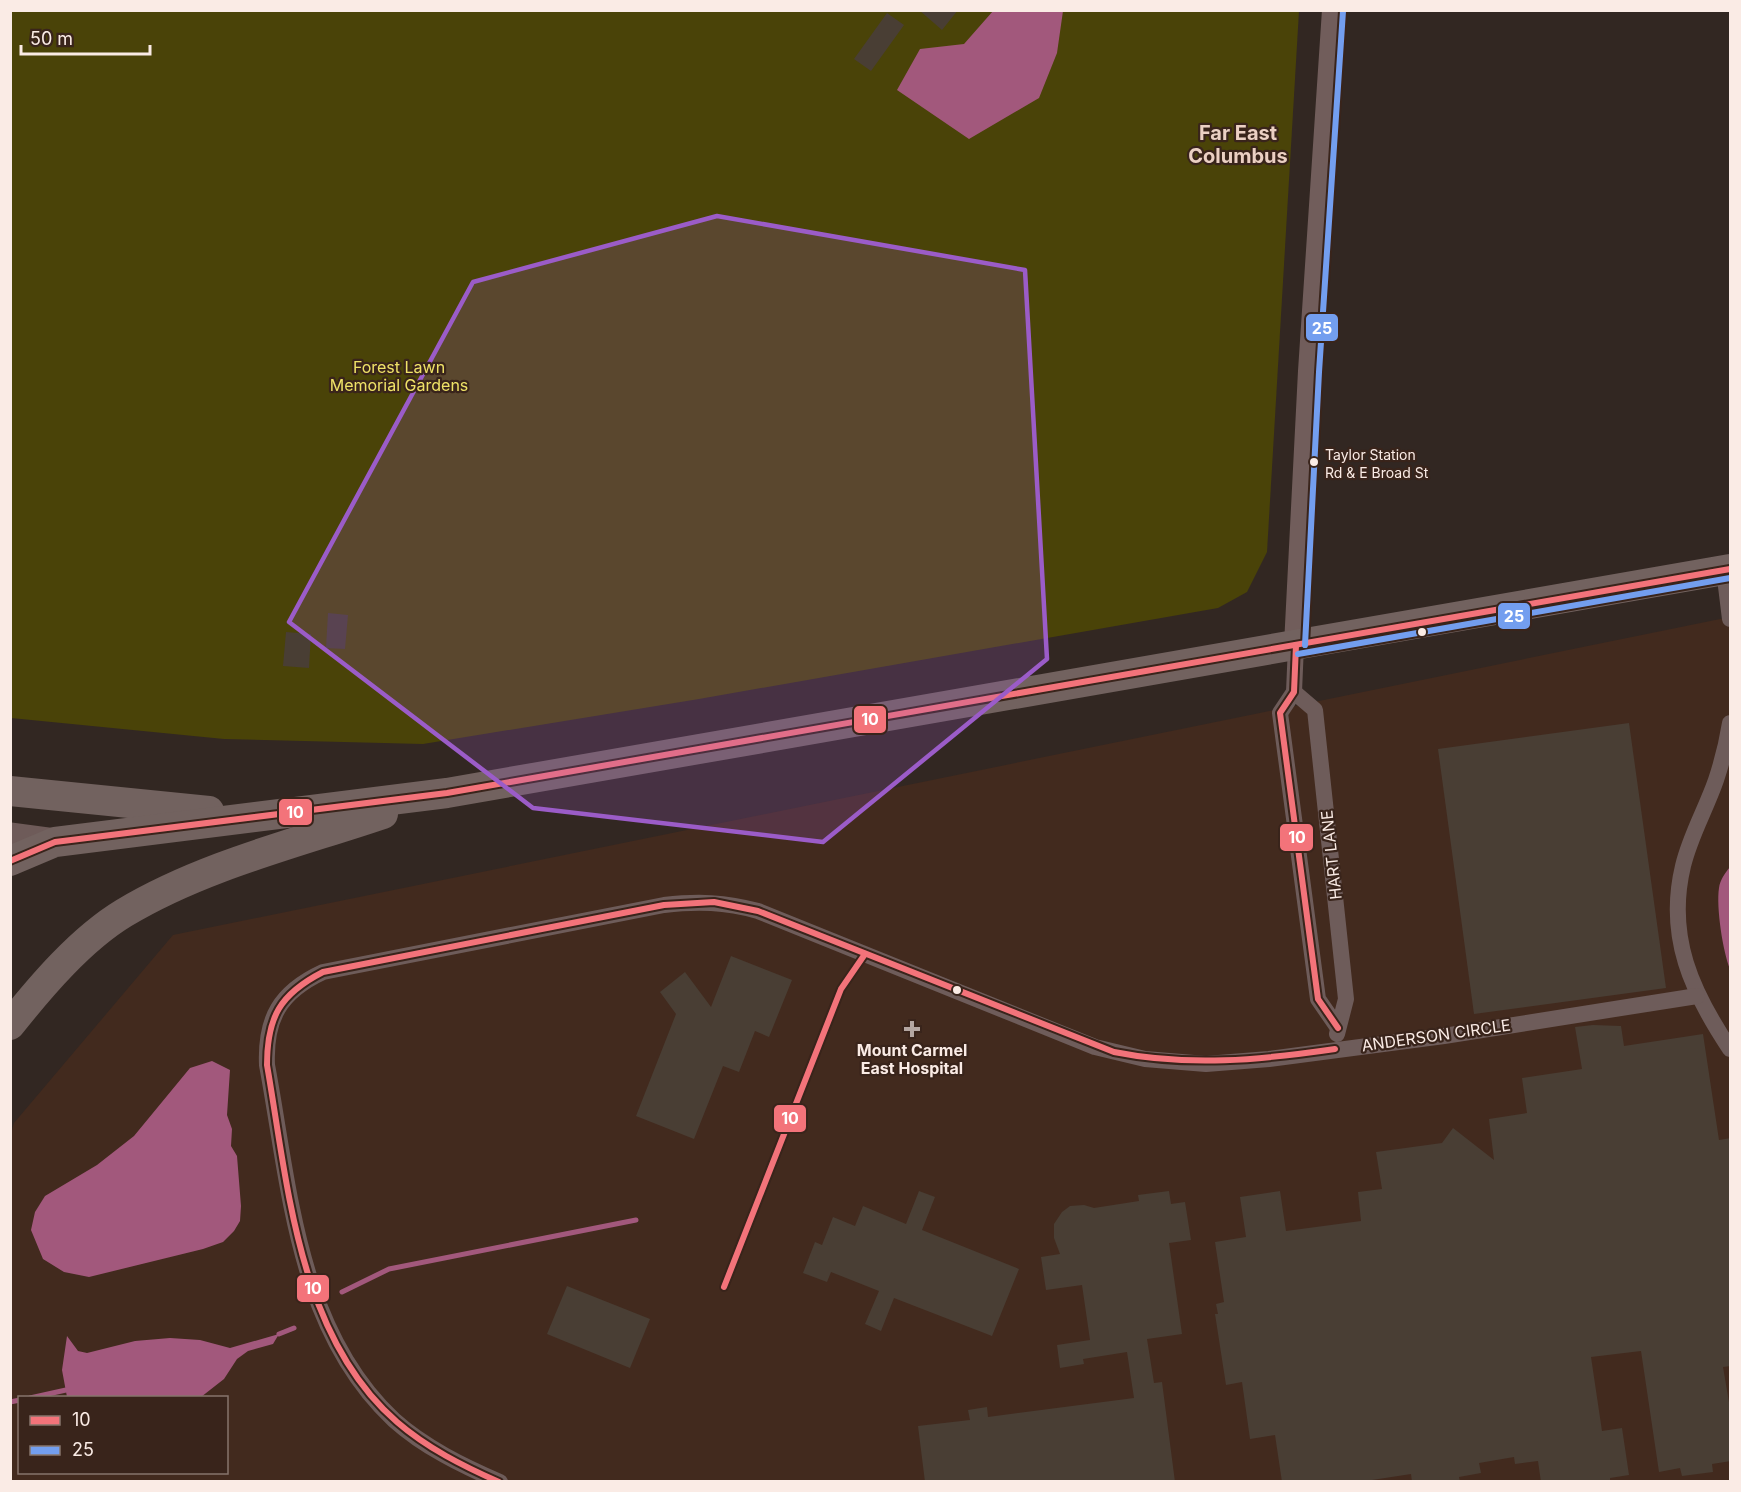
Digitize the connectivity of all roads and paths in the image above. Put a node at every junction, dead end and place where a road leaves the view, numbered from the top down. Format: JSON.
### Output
{"nodes":[{"id":1,"x":1334,"y":10,"type":"edge"},
{"id":2,"x":1727,"y":570,"type":"edge"},
{"id":3,"x":1731,"y":619,"type":"edge"},
{"id":4,"x":1296,"y":645,"type":"junction"},
{"id":5,"x":1293,"y":692,"type":"junction"},
{"id":6,"x":1731,"y":723,"type":"edge"},
{"id":7,"x":10,"y":791,"type":"edge"},
{"id":8,"x":447,"y":793,"type":"junction"},
{"id":9,"x":262,"y":817,"type":"junction"},
{"id":10,"x":10,"y":836,"type":"edge"},
{"id":11,"x":55,"y":842,"type":"junction"},
{"id":12,"x":10,"y":861,"type":"edge"},
{"id":13,"x":1697,"y":996,"type":"junction"},
{"id":14,"x":10,"y":1025,"type":"edge"},
{"id":15,"x":1338,"y":1028,"type":"junction"},
{"id":16,"x":1335,"y":1049,"type":"junction"},
{"id":17,"x":1731,"y":1049,"type":"edge"},
{"id":18,"x":500,"y":1482,"type":"edge"}],
"edges":[{"from":1,"to":4,"type":"main road"},
{"from":2,"to":3,"type":"street"},
{"from":2,"to":4,"type":"highway"},
{"from":4,"to":5,"type":"street","name":"HART LANE"},
{"from":4,"to":8,"type":"highway"},
{"from":5,"to":15,"type":"street","name":"HART LANE"},
{"from":5,"to":15,"type":"street","name":"HART LANE"},
{"from":6,"to":13,"type":"street"},
{"from":7,"to":9,"type":"highway"},
{"from":8,"to":9,"type":"highway"},
{"from":8,"to":14,"type":"highway"},
{"from":9,"to":11,"type":"highway"},
{"from":10,"to":11,"type":"main road"},
{"from":11,"to":12,"type":"highway"},
{"from":13,"to":16,"type":"street","name":"ANDERSON CIRCLE"},
{"from":13,"to":17,"type":"street"},
{"from":15,"to":16,"type":"street","name":"HART LANE"},
{"from":16,"to":18,"type":"street","name":"ANDERSON CIRCLE"}]}
